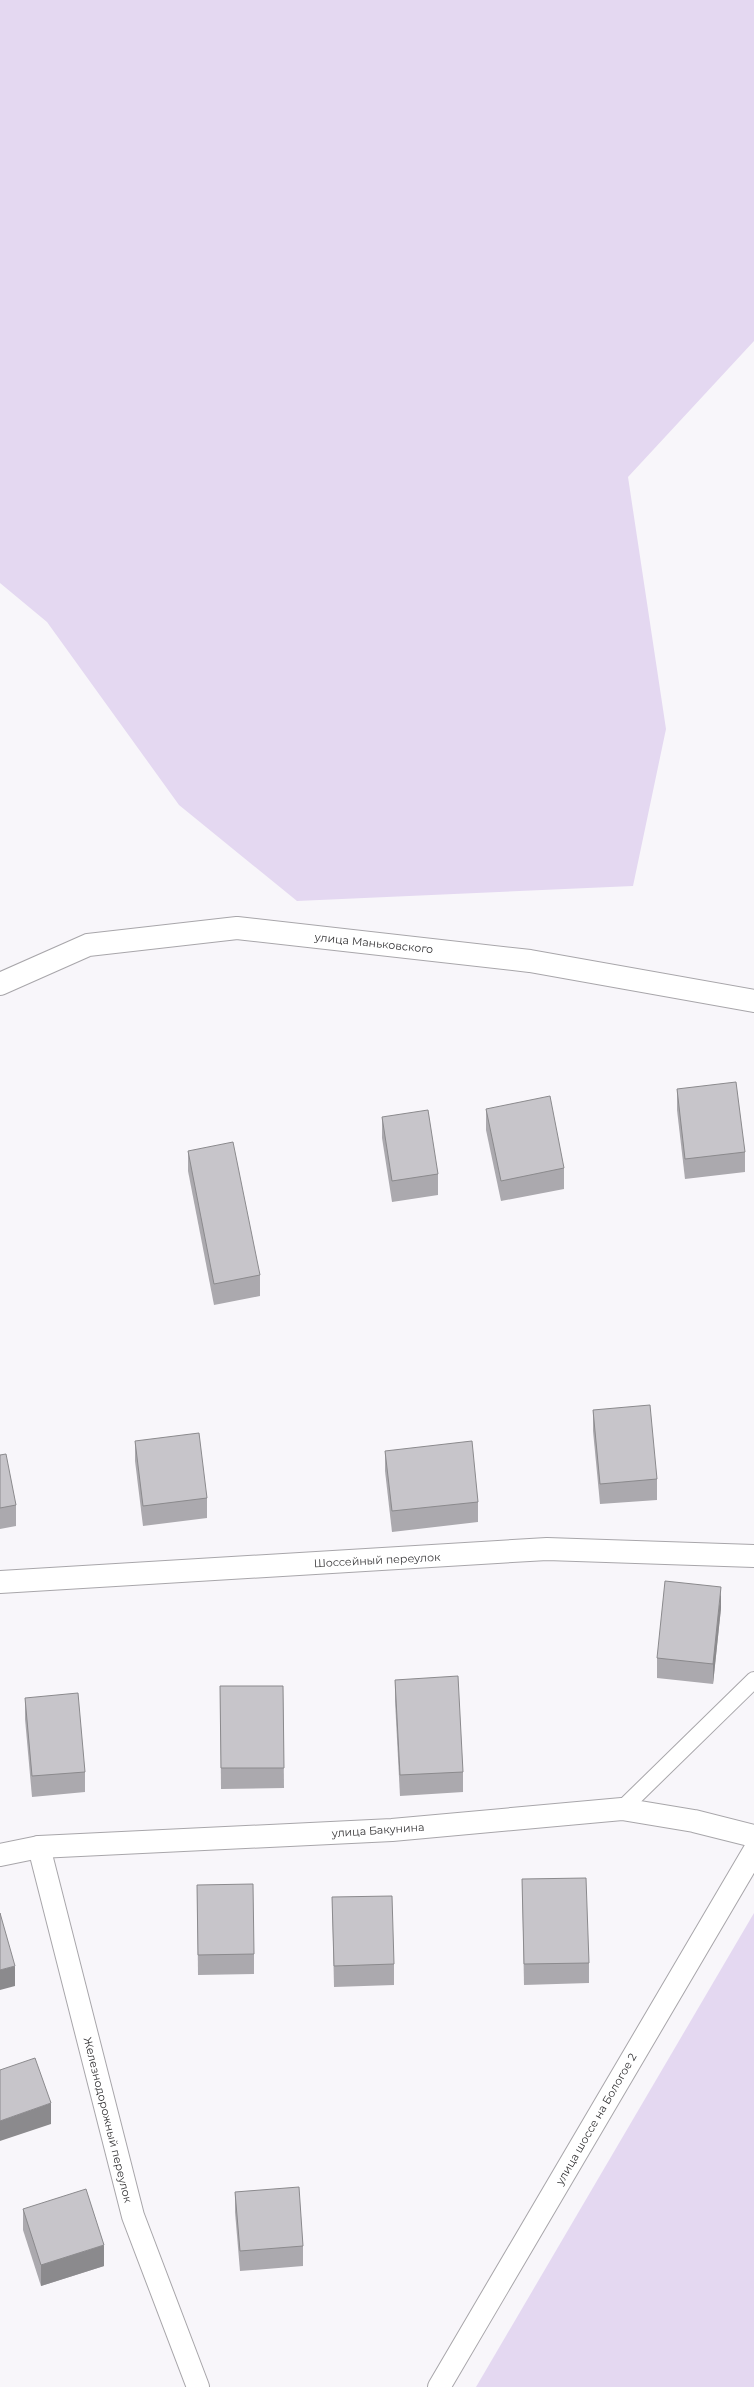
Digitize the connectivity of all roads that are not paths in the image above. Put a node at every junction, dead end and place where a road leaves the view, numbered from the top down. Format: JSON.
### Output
{"nodes":[{"id":1,"x":0,"y":984,"type":"edge"},
{"id":2,"x":754,"y":1001,"type":"edge"},
{"id":3,"x":754,"y":1556,"type":"edge"},
{"id":4,"x":0,"y":1582,"type":"edge"},
{"id":5,"x":754,"y":1680,"type":"edge"},
{"id":6,"x":622,"y":1809,"type":"junction"},
{"id":7,"x":754,"y":1836,"type":"edge"},
{"id":8,"x":39,"y":1848,"type":"junction"},
{"id":9,"x":754,"y":1851,"type":"edge"},
{"id":10,"x":0,"y":1855,"type":"edge"},
{"id":11,"x":198,"y":2387,"type":"edge"},
{"id":12,"x":439,"y":2387,"type":"edge"}],
"edges":[{"from":1,"to":2,"type":"street","name":"улица Маньковского"},
{"from":3,"to":4,"type":"street","name":"Шоссейный переулок"},
{"from":5,"to":6,"type":"lane"},
{"from":6,"to":7,"type":"street","name":"улица Бакунина"},
{"from":6,"to":8,"type":"street","name":"улица Бакунина"},
{"from":8,"to":10,"type":"street","name":"улица Бакунина"},
{"from":8,"to":11,"type":"street","name":"Железнодорожный переулок"},
{"from":9,"to":12,"type":"street","name":"улица шоссе на Бологое 2"}]}
